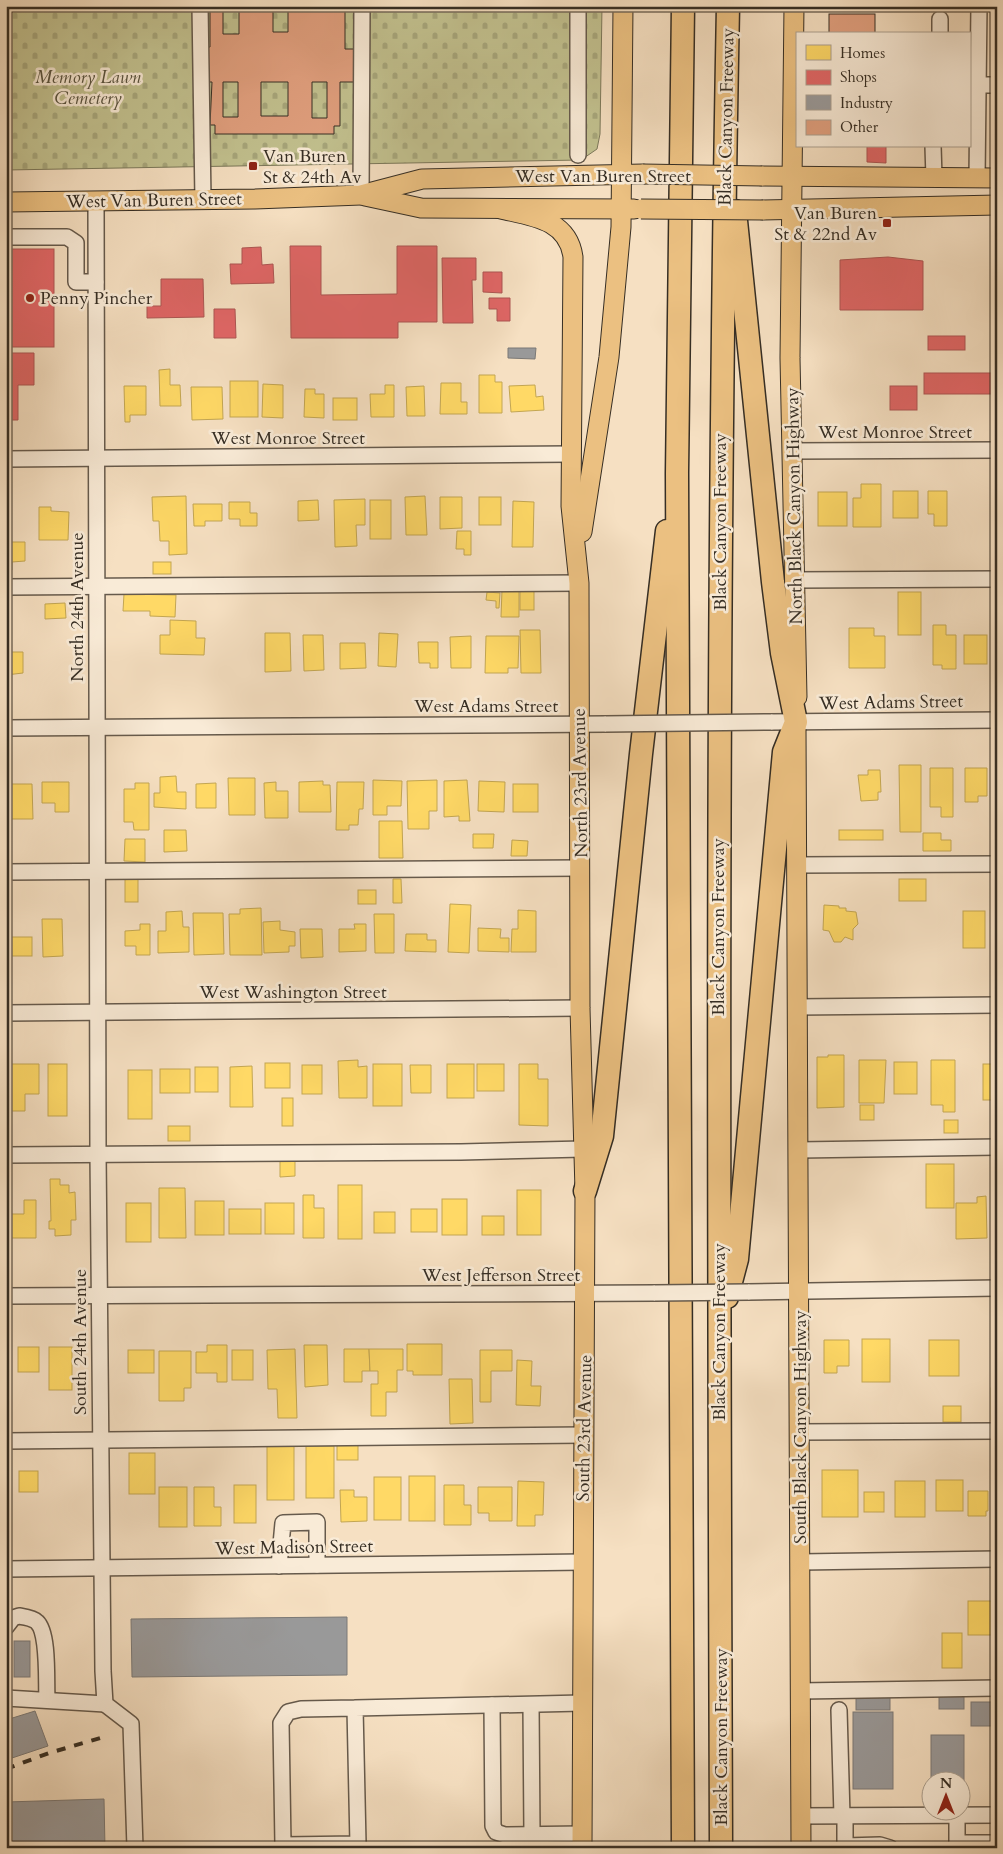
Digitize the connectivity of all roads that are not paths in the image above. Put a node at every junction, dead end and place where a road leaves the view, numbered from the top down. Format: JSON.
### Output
{"nodes":[{"id":1,"x":200,"y":6,"type":"edge"},
{"id":2,"x":362,"y":6,"type":"edge"},
{"id":3,"x":578,"y":6,"type":"edge"},
{"id":4,"x":623,"y":6,"type":"edge"},
{"id":5,"x":683,"y":6,"type":"edge"},
{"id":6,"x":728,"y":6,"type":"edge"},
{"id":7,"x":794,"y":6,"type":"edge"},
{"id":8,"x":979,"y":6,"type":"edge"},
{"id":9,"x":978,"y":85,"type":"junction"},
{"id":10,"x":997,"y":85,"type":"edge"},
{"id":11,"x":933,"y":148,"type":"edge"},
{"id":12,"x":725,"y":152,"type":"junction"},
{"id":13,"x":578,"y":155,"type":"dead end"},
{"id":14,"x":623,"y":174,"type":"junction"},
{"id":15,"x":792,"y":177,"type":"junction"},
{"id":16,"x":934,"y":178,"type":"junction"},
{"id":17,"x":977,"y":178,"type":"junction"},
{"id":18,"x":997,"y":178,"type":"edge"},
{"id":19,"x":361,"y":195,"type":"junction"},
{"id":20,"x":203,"y":200,"type":"junction"},
{"id":21,"x":96,"y":201,"type":"junction"},
{"id":22,"x":6,"y":202,"type":"edge"},
{"id":23,"x":997,"y":205,"type":"edge"},
{"id":24,"x":501,"y":209,"type":"junction"},
{"id":25,"x":632,"y":209,"type":"junction"},
{"id":26,"x":791,"y":211,"type":"junction"},
{"id":27,"x":6,"y":237,"type":"edge"},
{"id":28,"x":76,"y":243,"type":"junction"},
{"id":29,"x":96,"y":243,"type":"junction"},
{"id":30,"x":96,"y":282,"type":"junction"},
{"id":31,"x":997,"y":450,"type":"edge"},
{"id":32,"x":793,"y":451,"type":"junction"},
{"id":33,"x":571,"y":454,"type":"junction"},
{"id":34,"x":6,"y":459,"type":"edge"},
{"id":35,"x":95,"y":459,"type":"junction"},
{"id":36,"x":677,"y":473,"type":"junction"},
{"id":37,"x":578,"y":558,"type":"junction"},
{"id":38,"x":997,"y":579,"type":"edge"},
{"id":39,"x":794,"y":580,"type":"junction"},
{"id":40,"x":580,"y":582,"type":"junction"},
{"id":41,"x":96,"y":586,"type":"junction"},
{"id":42,"x":6,"y":587,"type":"edge"},
{"id":43,"x":997,"y":720,"type":"edge"},
{"id":44,"x":796,"y":722,"type":"junction"},
{"id":45,"x":578,"y":724,"type":"junction"},
{"id":46,"x":6,"y":728,"type":"edge"},
{"id":47,"x":96,"y":728,"type":"junction"},
{"id":48,"x":997,"y":864,"type":"edge"},
{"id":49,"x":797,"y":865,"type":"junction"},
{"id":50,"x":581,"y":868,"type":"junction"},
{"id":51,"x":6,"y":872,"type":"edge"},
{"id":52,"x":97,"y":872,"type":"junction"},
{"id":53,"x":997,"y":1005,"type":"edge"},
{"id":54,"x":798,"y":1006,"type":"junction"},
{"id":55,"x":580,"y":1008,"type":"junction"},
{"id":56,"x":98,"y":1012,"type":"junction"},
{"id":57,"x":6,"y":1013,"type":"edge"},
{"id":58,"x":997,"y":1147,"type":"edge"},
{"id":59,"x":583,"y":1149,"type":"junction"},
{"id":60,"x":799,"y":1150,"type":"junction"},
{"id":61,"x":98,"y":1153,"type":"junction"},
{"id":62,"x":6,"y":1155,"type":"edge"},
{"id":63,"x":585,"y":1191,"type":"junction"},
{"id":64,"x":997,"y":1288,"type":"edge"},
{"id":65,"x":799,"y":1291,"type":"junction"},
{"id":66,"x":585,"y":1294,"type":"junction"},
{"id":67,"x":6,"y":1296,"type":"edge"},
{"id":68,"x":98,"y":1296,"type":"junction"},
{"id":69,"x":719,"y":1327,"type":"junction"},
{"id":70,"x":997,"y":1431,"type":"edge"},
{"id":71,"x":800,"y":1432,"type":"junction"},
{"id":72,"x":584,"y":1435,"type":"junction"},
{"id":73,"x":100,"y":1440,"type":"junction"},
{"id":74,"x":6,"y":1441,"type":"edge"},
{"id":75,"x":997,"y":1559,"type":"edge"},
{"id":76,"x":583,"y":1562,"type":"junction"},
{"id":77,"x":801,"y":1562,"type":"junction"},
{"id":78,"x":317,"y":1565,"type":"junction"},
{"id":79,"x":279,"y":1566,"type":"junction"},
{"id":80,"x":102,"y":1568,"type":"junction"},
{"id":81,"x":6,"y":1569,"type":"edge"},
{"id":82,"x":6,"y":1627,"type":"edge"},
{"id":83,"x":997,"y":1688,"type":"edge"},
{"id":84,"x":800,"y":1691,"type":"junction"},
{"id":85,"x":6,"y":1698,"type":"edge"},
{"id":86,"x":47,"y":1699,"type":"junction"},
{"id":87,"x":582,"y":1703,"type":"junction"},
{"id":88,"x":105,"y":1704,"type":"junction"},
{"id":89,"x":531,"y":1704,"type":"junction"},
{"id":90,"x":492,"y":1705,"type":"junction"},
{"id":91,"x":356,"y":1708,"type":"junction"},
{"id":92,"x":839,"y":1710,"type":"dead end"},
{"id":93,"x":920,"y":1815,"type":"edge"},
{"id":94,"x":970,"y":1815,"type":"edge"},
{"id":95,"x":997,"y":1815,"type":"edge"},
{"id":96,"x":801,"y":1816,"type":"junction"},
{"id":97,"x":844,"y":1816,"type":"junction"},
{"id":98,"x":957,"y":1822,"type":"edge"},
{"id":99,"x":532,"y":1836,"type":"junction"},
{"id":100,"x":582,"y":1841,"type":"edge"},
{"id":101,"x":997,"y":1843,"type":"edge"},
{"id":102,"x":957,"y":1846,"type":"edge"},
{"id":103,"x":845,"y":1847,"type":"edge"},
{"id":104,"x":135,"y":1848,"type":"edge"},
{"id":105,"x":683,"y":1848,"type":"edge"},
{"id":106,"x":721,"y":1848,"type":"edge"},
{"id":107,"x":801,"y":1848,"type":"edge"},
{"id":108,"x":890,"y":1848,"type":"edge"}],
"edges":[{"from":1,"to":20,"type":"street"},
{"from":2,"to":19,"type":"street"},
{"from":3,"to":13,"type":"street"},
{"from":4,"to":14,"type":"main road"},
{"from":5,"to":36,"type":"highway"},
{"from":6,"to":12,"type":"highway","name":"Black Canyon Freeway"},
{"from":7,"to":15,"type":"main road","name":"North Black Canyon Highway"},
{"from":8,"to":9,"type":"street"},
{"from":9,"to":10,"type":"street"},
{"from":9,"to":17,"type":"street"},
{"from":11,"to":16,"type":"street"},
{"from":12,"to":44,"type":"highway"},
{"from":12,"to":69,"type":"highway","name":"Black Canyon Freeway"},
{"from":14,"to":15,"type":"main road","name":"West Van Buren Street","bridge":true},
{"from":14,"to":19,"type":"main road","name":"West Van Buren Street"},
{"from":14,"to":25,"type":"main road"},
{"from":15,"to":16,"type":"main road","name":"West Van Buren Street"},
{"from":15,"to":26,"type":"main road","name":"North Black Canyon Highway"},
{"from":16,"to":17,"type":"main road","name":"West Van Buren Street"},
{"from":17,"to":18,"type":"main road","name":"West Van Buren Street"},
{"from":19,"to":20,"type":"main road","name":"West Van Buren Street"},
{"from":19,"to":24,"type":"main road","name":"West Van Buren Street"},
{"from":20,"to":21,"type":"main road","name":"West Van Buren Street"},
{"from":21,"to":22,"type":"main road","name":"West Van Buren Street"},
{"from":21,"to":29,"type":"street","name":"North 24th Avenue"},
{"from":23,"to":26,"type":"main road","name":"West Van Buren Street"},
{"from":24,"to":25,"type":"main road","name":"West Van Buren Street"},
{"from":24,"to":33,"type":"main road"},
{"from":25,"to":26,"type":"main road","name":"West Van Buren Street","bridge":true},
{"from":25,"to":37,"type":"main road"},
{"from":26,"to":32,"type":"main road","name":"North Black Canyon Highway"},
{"from":27,"to":28,"type":"street"},
{"from":28,"to":29,"type":"street"},
{"from":28,"to":30,"type":"street"},
{"from":29,"to":30,"type":"street","name":"North 24th Avenue"},
{"from":30,"to":35,"type":"street","name":"North 24th Avenue"},
{"from":31,"to":32,"type":"street","name":"West Monroe Street"},
{"from":32,"to":39,"type":"main road","name":"North Black Canyon Highway"},
{"from":33,"to":35,"type":"street","name":"West Monroe Street"},
{"from":33,"to":37,"type":"main road"},
{"from":34,"to":35,"type":"street","name":"West Monroe Street"},
{"from":35,"to":41,"type":"street","name":"North 24th Avenue"},
{"from":36,"to":63,"type":"highway"},
{"from":36,"to":105,"type":"highway"},
{"from":37,"to":40,"type":"main road","name":"North 23rd Avenue"},
{"from":38,"to":39,"type":"street"},
{"from":39,"to":44,"type":"main road","name":"North Black Canyon Highway"},
{"from":40,"to":41,"type":"street"},
{"from":40,"to":45,"type":"main road","name":"North 23rd Avenue"},
{"from":41,"to":42,"type":"street"},
{"from":41,"to":47,"type":"street","name":"North 24th Avenue"},
{"from":43,"to":44,"type":"street","name":"West Adams Street"},
{"from":44,"to":45,"type":"street","name":"West Adams Street","bridge":true},
{"from":44,"to":49,"type":"main road","name":"North Black Canyon Highway"},
{"from":44,"to":69,"type":"highway"},
{"from":45,"to":47,"type":"street","name":"West Adams Street"},
{"from":45,"to":50,"type":"main road","name":"North 23rd Avenue"},
{"from":46,"to":47,"type":"street","name":"West Adams Street"},
{"from":47,"to":52,"type":"street","name":"North 24th Avenue"},
{"from":48,"to":49,"type":"street"},
{"from":49,"to":54,"type":"main road","name":"North Black Canyon Highway"},
{"from":50,"to":52,"type":"street"},
{"from":50,"to":55,"type":"main road","name":"North 23rd Avenue"},
{"from":51,"to":52,"type":"street"},
{"from":52,"to":56,"type":"street","name":"North 24th Avenue"},
{"from":53,"to":54,"type":"street"},
{"from":54,"to":60,"type":"main road","name":"South Black Canyon Highway"},
{"from":55,"to":56,"type":"street","name":"West Washington Street"},
{"from":55,"to":59,"type":"main road","name":"South 23rd Avenue"},
{"from":56,"to":57,"type":"street","name":"West Washington Street"},
{"from":56,"to":61,"type":"street","name":"South 24th Avenue"},
{"from":58,"to":60,"type":"street"},
{"from":59,"to":61,"type":"street"},
{"from":59,"to":63,"type":"main road","name":"South 23rd Avenue"},
{"from":60,"to":65,"type":"main road","name":"South Black Canyon Highway"},
{"from":61,"to":62,"type":"street"},
{"from":61,"to":68,"type":"street","name":"South 24th Avenue"},
{"from":63,"to":66,"type":"main road","name":"South 23rd Avenue"},
{"from":64,"to":65,"type":"street","name":"West Jefferson Street"},
{"from":65,"to":66,"type":"street","name":"West Jefferson Street","bridge":true},
{"from":65,"to":71,"type":"main road","name":"South Black Canyon Highway"},
{"from":66,"to":68,"type":"street","name":"West Jefferson Street"},
{"from":66,"to":72,"type":"main road","name":"South 23rd Avenue"},
{"from":67,"to":68,"type":"street","name":"West Jefferson Street"},
{"from":68,"to":73,"type":"street","name":"South 24th Avenue"},
{"from":69,"to":106,"type":"highway","name":"Black Canyon Freeway"},
{"from":70,"to":71,"type":"street"},
{"from":71,"to":77,"type":"main road","name":"South Black Canyon Highway"},
{"from":72,"to":73,"type":"street"},
{"from":72,"to":76,"type":"main road","name":"South 23rd Avenue"},
{"from":73,"to":74,"type":"street"},
{"from":73,"to":80,"type":"street","name":"South 24th Avenue"},
{"from":75,"to":77,"type":"street"},
{"from":76,"to":78,"type":"street","name":"West Madison Street"},
{"from":76,"to":87,"type":"main road","name":"South 23rd Avenue"},
{"from":77,"to":84,"type":"main road","name":"South Black Canyon Highway"},
{"from":78,"to":79,"type":"street","name":"West Madison Street"},
{"from":78,"to":79,"type":"street"},
{"from":79,"to":80,"type":"street","name":"West Madison Street"},
{"from":80,"to":81,"type":"street","name":"West Madison Street"},
{"from":80,"to":88,"type":"street","name":"South 24th Avenue"},
{"from":82,"to":86,"type":"street"},
{"from":83,"to":84,"type":"street"},
{"from":84,"to":96,"type":"main road","name":"South Black Canyon Highway"},
{"from":85,"to":86,"type":"street"},
{"from":86,"to":88,"type":"street"},
{"from":87,"to":89,"type":"street"},
{"from":87,"to":100,"type":"main road","name":"South 23rd Avenue"},
{"from":88,"to":104,"type":"street"},
{"from":89,"to":90,"type":"street"},
{"from":89,"to":99,"type":"street"},
{"from":90,"to":91,"type":"street"},
{"from":90,"to":99,"type":"street"},
{"from":91,"to":91,"type":"street"},
{"from":92,"to":97,"type":"street"},
{"from":93,"to":97,"type":"street"},
{"from":94,"to":95,"type":"street"},
{"from":96,"to":97,"type":"street"},
{"from":96,"to":107,"type":"main road","name":"South Black Canyon Highway"},
{"from":97,"to":103,"type":"street"},
{"from":98,"to":102,"type":"street"},
{"from":99,"to":100,"type":"street"},
{"from":101,"to":102,"type":"street"},
{"from":103,"to":108,"type":"street"}]}
